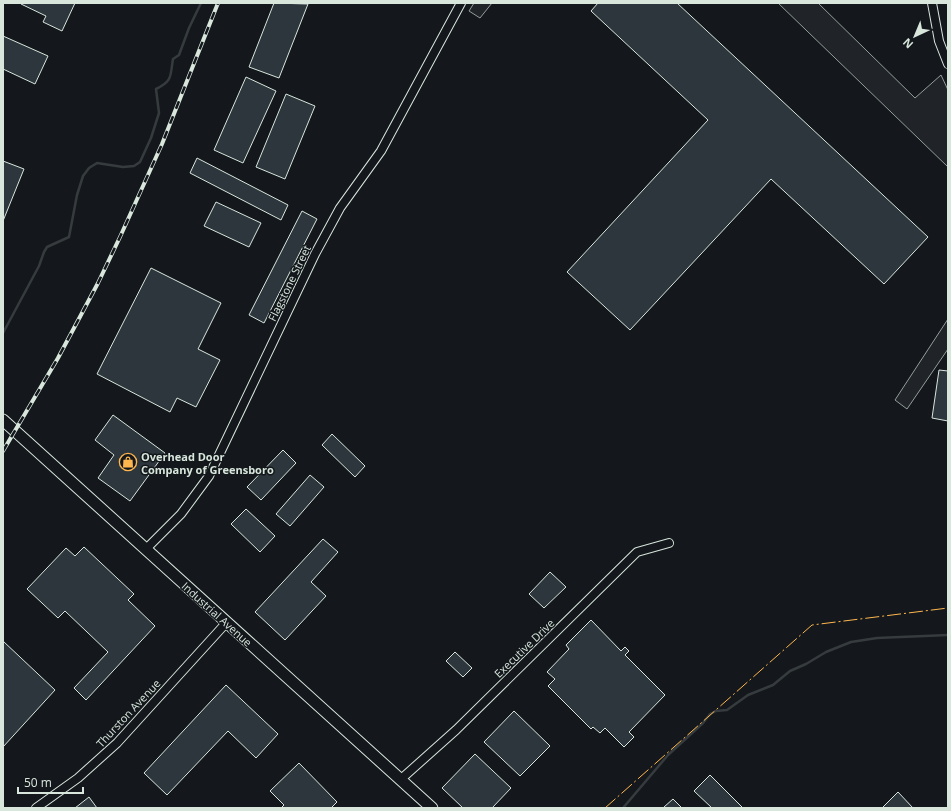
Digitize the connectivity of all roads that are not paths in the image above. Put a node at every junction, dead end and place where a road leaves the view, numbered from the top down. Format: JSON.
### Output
{"nodes":[{"id":1,"x":461,"y":3,"type":"edge"},
{"id":2,"x":932,"y":3,"type":"edge"},
{"id":3,"x":948,"y":64,"type":"edge"},
{"id":4,"x":3,"y":420,"type":"edge"},
{"id":5,"x":668,"y":543,"type":"dead end"},
{"id":6,"x":146,"y":549,"type":"junction"},
{"id":7,"x":226,"y":622,"type":"junction"},
{"id":8,"x":400,"y":780,"type":"junction"},
{"id":9,"x":36,"y":808,"type":"edge"},
{"id":10,"x":432,"y":808,"type":"edge"}],
"edges":[{"from":1,"to":6,"type":"street","name":"Flagstone Street"},
{"from":2,"to":3,"type":"street"},
{"from":4,"to":6,"type":"main road","name":"Industrial Avenue"},
{"from":5,"to":8,"type":"street","name":"Executive Drive"},
{"from":6,"to":7,"type":"main road","name":"Industrial Avenue"},
{"from":7,"to":8,"type":"main road","name":"Industrial Avenue"},
{"from":7,"to":9,"type":"street","name":"Thurston Avenue"},
{"from":8,"to":10,"type":"main road","name":"Industrial Avenue"}]}
